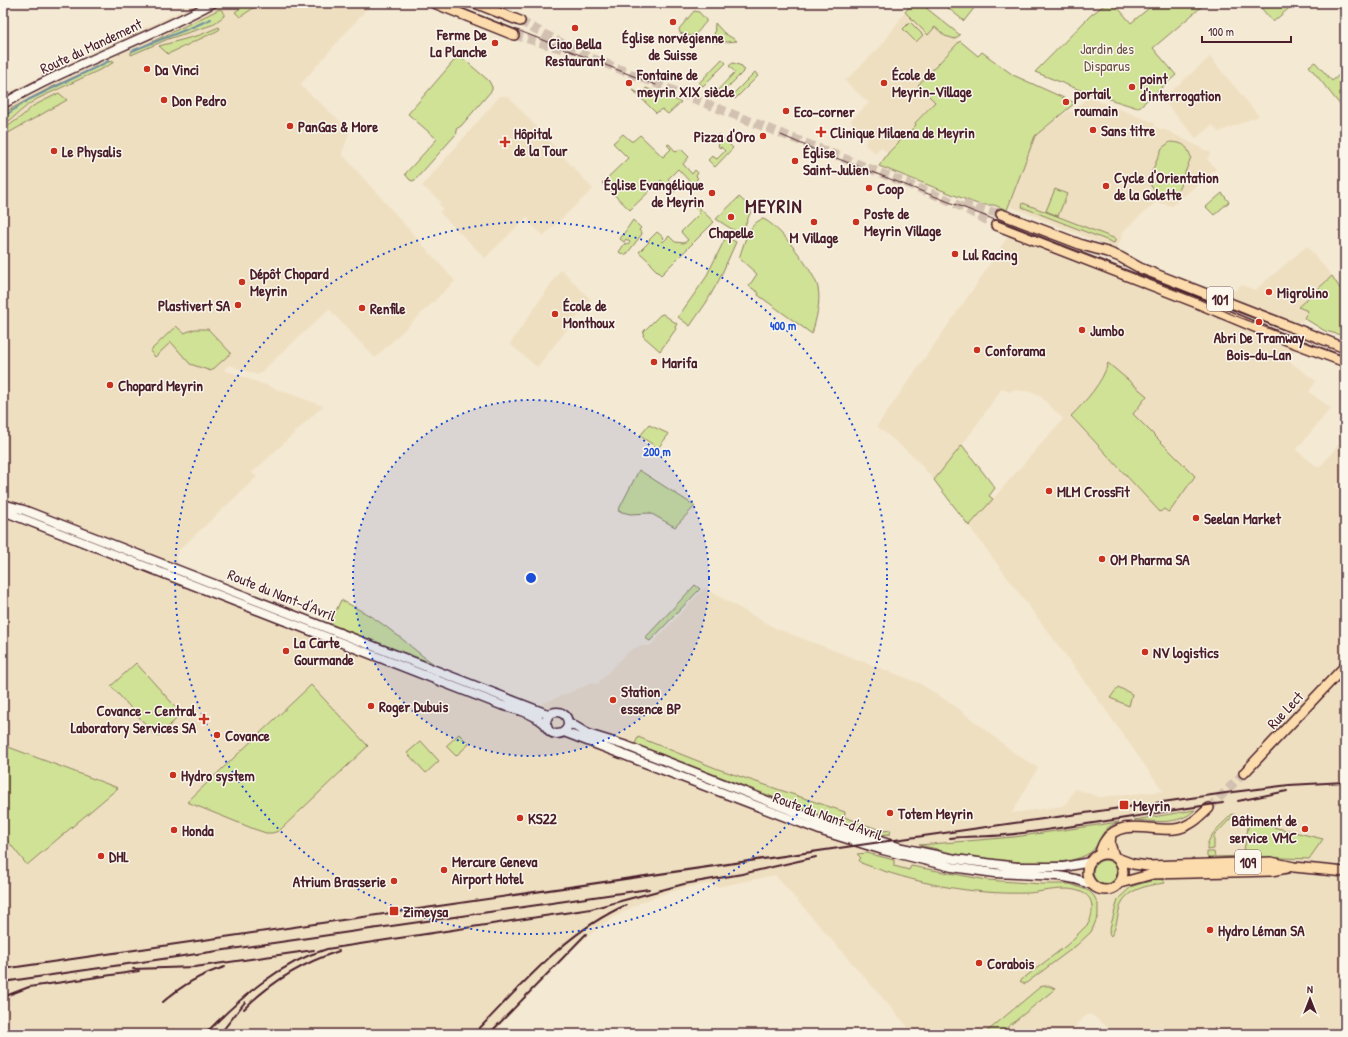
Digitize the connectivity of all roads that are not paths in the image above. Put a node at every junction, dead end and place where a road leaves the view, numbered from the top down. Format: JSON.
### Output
{"nodes":[{"id":1,"x":213,"y":3,"type":"edge"},
{"id":2,"x":434,"y":3,"type":"edge"},
{"id":3,"x":475,"y":3,"type":"edge"},
{"id":4,"x":520,"y":21,"type":"tunnel mouth"},
{"id":5,"x":514,"y":35,"type":"tunnel mouth"},
{"id":6,"x":3,"y":104,"type":"edge"},
{"id":7,"x":1001,"y":214,"type":"tunnel mouth"},
{"id":8,"x":996,"y":225,"type":"tunnel mouth"},
{"id":9,"x":1345,"y":348,"type":"edge"},
{"id":10,"x":1345,"y":362,"type":"edge"},
{"id":11,"x":3,"y":504,"type":"edge"},
{"id":12,"x":3,"y":511,"type":"edge"},
{"id":13,"x":1345,"y":666,"type":"edge"},
{"id":14,"x":550,"y":715,"type":"junction"},
{"id":15,"x":568,"y":722,"type":"junction"},
{"id":16,"x":546,"y":726,"type":"junction"},
{"id":17,"x":564,"y":732,"type":"junction"},
{"id":18,"x":1244,"y":773,"type":"tunnel mouth"},
{"id":19,"x":1209,"y":808,"type":"tunnel mouth"},
{"id":20,"x":1111,"y":834,"type":"junction"},
{"id":21,"x":1099,"y":855,"type":"junction"},
{"id":22,"x":1116,"y":857,"type":"junction"},
{"id":23,"x":1090,"y":862,"type":"junction"},
{"id":24,"x":1294,"y":867,"type":"junction"},
{"id":25,"x":1345,"y":872,"type":"edge"},
{"id":26,"x":1120,"y":883,"type":"junction"},
{"id":27,"x":1092,"y":885,"type":"junction"}],
"edges":[{"from":1,"to":6,"type":"main road","name":"Route du Mandement"},
{"from":2,"to":5,"type":"main road"},
{"from":3,"to":4,"type":"main road"},
{"from":7,"to":9,"type":"main road","number":"101"},
{"from":8,"to":10,"type":"main road","number":"101"},
{"from":11,"to":14,"type":"main road","name":"Route du Nant-d'Avril"},
{"from":12,"to":16,"type":"main road","name":"Route du Nant-d'Avril"},
{"from":13,"to":18,"type":"main road","name":"Rue Lect"},
{"from":14,"to":15,"type":"main road"},
{"from":14,"to":16,"type":"main road"},
{"from":15,"to":17,"type":"main road"},
{"from":15,"to":23,"type":"main road","name":"Route du Nant-d'Avril"},
{"from":16,"to":17,"type":"main road"},
{"from":17,"to":27,"type":"main road","name":"Route du Nant-d'Avril"},
{"from":19,"to":20,"type":"main road"},
{"from":20,"to":21,"type":"main road"},
{"from":20,"to":22,"type":"main road"},
{"from":21,"to":22,"type":"main road"},
{"from":21,"to":23,"type":"main road"},
{"from":22,"to":24,"type":"main road","number":"109"},
{"from":22,"to":26,"type":"main road"},
{"from":23,"to":27,"type":"main road"},
{"from":24,"to":25,"type":"main road","number":"109"},
{"from":24,"to":26,"type":"main road","number":"109"},
{"from":26,"to":27,"type":"main road"}]}
